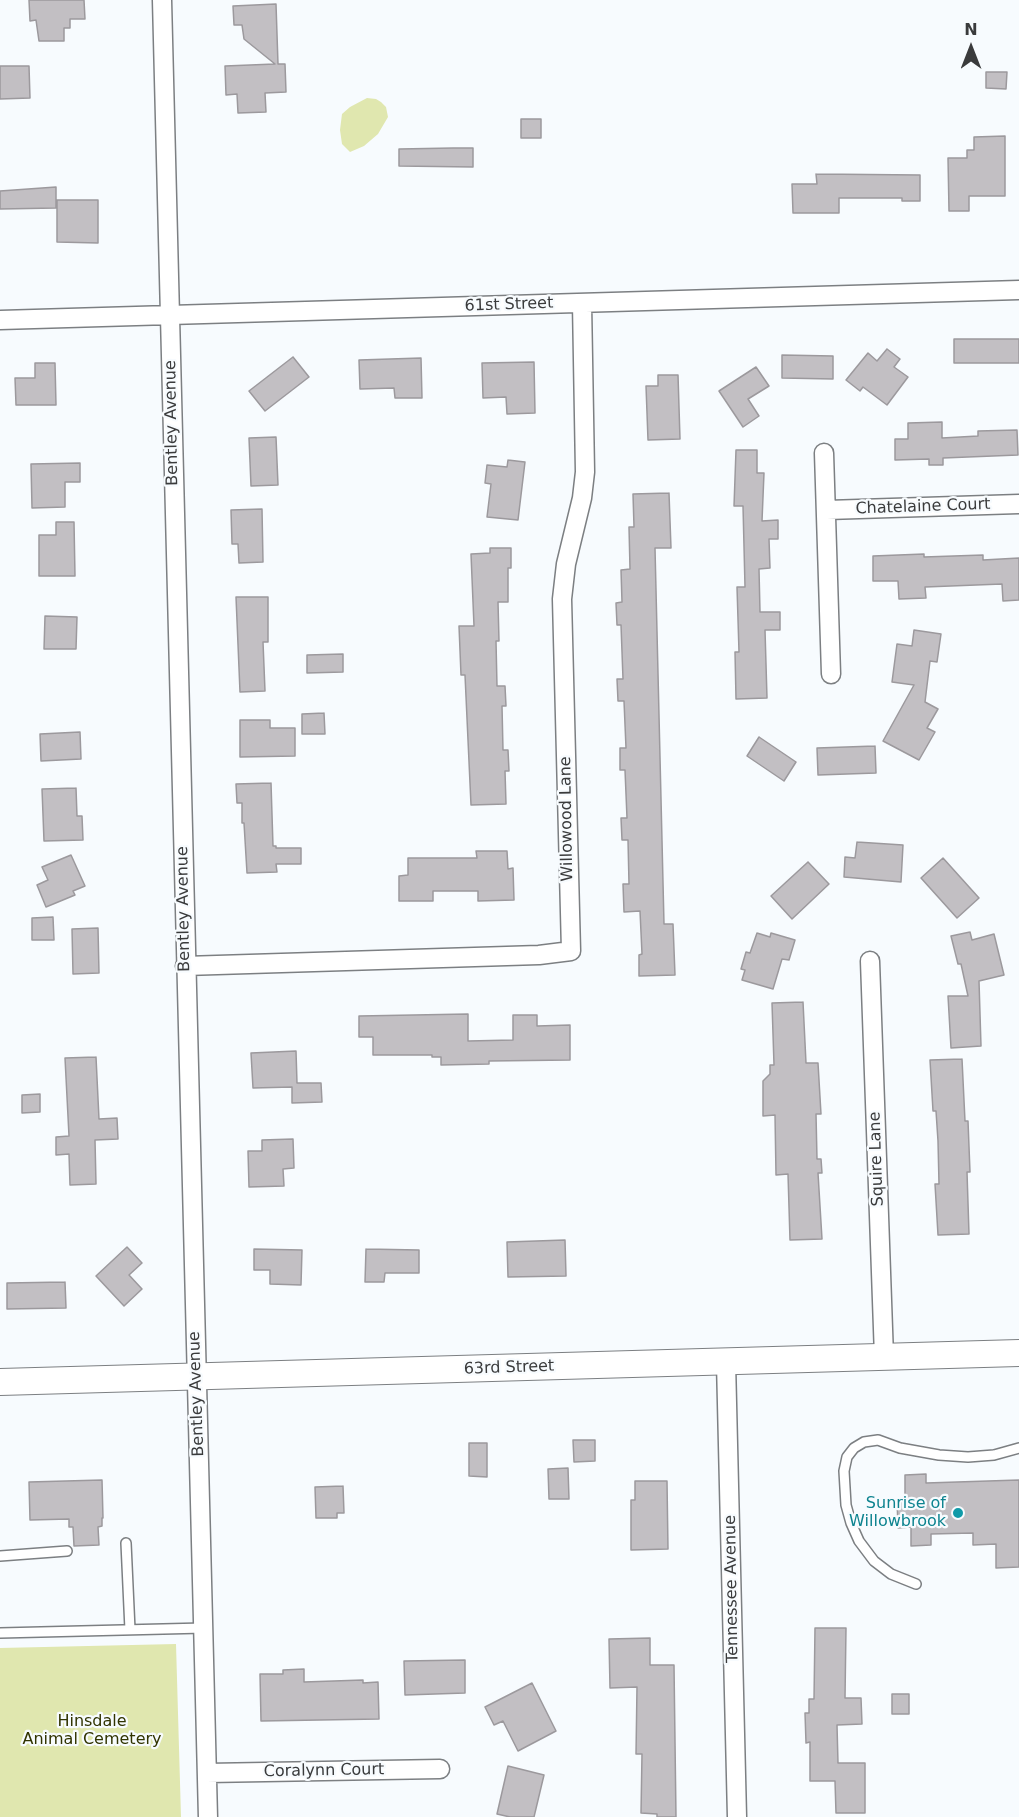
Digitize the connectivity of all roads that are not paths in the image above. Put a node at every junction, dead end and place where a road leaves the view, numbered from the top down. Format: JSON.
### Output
{"nodes":[{"id":1,"x":162,"y":0,"type":"edge"},
{"id":2,"x":1019,"y":290,"type":"edge"},
{"id":3,"x":582,"y":303,"type":"junction"},
{"id":4,"x":169,"y":315,"type":"junction"},
{"id":5,"x":0,"y":320,"type":"edge"},
{"id":6,"x":824,"y":453,"type":"dead end"},
{"id":7,"x":1019,"y":504,"type":"edge"},
{"id":8,"x":826,"y":510,"type":"junction"},
{"id":9,"x":831,"y":674,"type":"dead end"},
{"id":10,"x":870,"y":961,"type":"dead end"},
{"id":11,"x":185,"y":966,"type":"junction"},
{"id":12,"x":1019,"y":1353,"type":"edge"},
{"id":13,"x":884,"y":1357,"type":"junction"},
{"id":14,"x":726,"y":1362,"type":"junction"},
{"id":15,"x":196,"y":1377,"type":"junction"},
{"id":16,"x":0,"y":1382,"type":"edge"},
{"id":17,"x":1019,"y":1448,"type":"edge"},
{"id":18,"x":126,"y":1543,"type":"dead end"},
{"id":19,"x":67,"y":1551,"type":"dead end"},
{"id":20,"x":0,"y":1556,"type":"edge"},
{"id":21,"x":916,"y":1584,"type":"dead end"},
{"id":22,"x":204,"y":1628,"type":"junction"},
{"id":23,"x":130,"y":1630,"type":"junction"},
{"id":24,"x":0,"y":1634,"type":"edge"},
{"id":25,"x":440,"y":1769,"type":"dead end"},
{"id":26,"x":207,"y":1773,"type":"junction"},
{"id":27,"x":208,"y":1817,"type":"edge"},
{"id":28,"x":737,"y":1817,"type":"edge"}],
"edges":[{"from":1,"to":4,"type":"street","name":"Bentley Avenue"},
{"from":2,"to":3,"type":"street","name":"61st Street"},
{"from":3,"to":4,"type":"street","name":"61st Street"},
{"from":3,"to":11,"type":"street","name":"Willowood Lane"},
{"from":4,"to":5,"type":"street","name":"61st Street"},
{"from":4,"to":11,"type":"street","name":"Bentley Avenue"},
{"from":6,"to":8,"type":"street"},
{"from":7,"to":8,"type":"street","name":"Chatelaine Court"},
{"from":8,"to":9,"type":"street"},
{"from":10,"to":13,"type":"street","name":"Squire Lane"},
{"from":11,"to":15,"type":"street","name":"Bentley Avenue"},
{"from":12,"to":13,"type":"main road","name":"63rd Street"},
{"from":13,"to":14,"type":"main road","name":"63rd Street"},
{"from":14,"to":15,"type":"main road","name":"63rd Street"},
{"from":14,"to":28,"type":"street","name":"Tennessee Avenue"},
{"from":15,"to":16,"type":"main road","name":"63rd Street"},
{"from":15,"to":22,"type":"street","name":"Bentley Avenue"},
{"from":17,"to":21,"type":"lane"},
{"from":18,"to":23,"type":"lane"},
{"from":19,"to":20,"type":"lane"},
{"from":22,"to":23,"type":"lane"},
{"from":22,"to":26,"type":"street","name":"Bentley Avenue"},
{"from":23,"to":24,"type":"lane"},
{"from":25,"to":26,"type":"street","name":"Coralynn Court"},
{"from":26,"to":27,"type":"street","name":"Bentley Avenue"}]}
